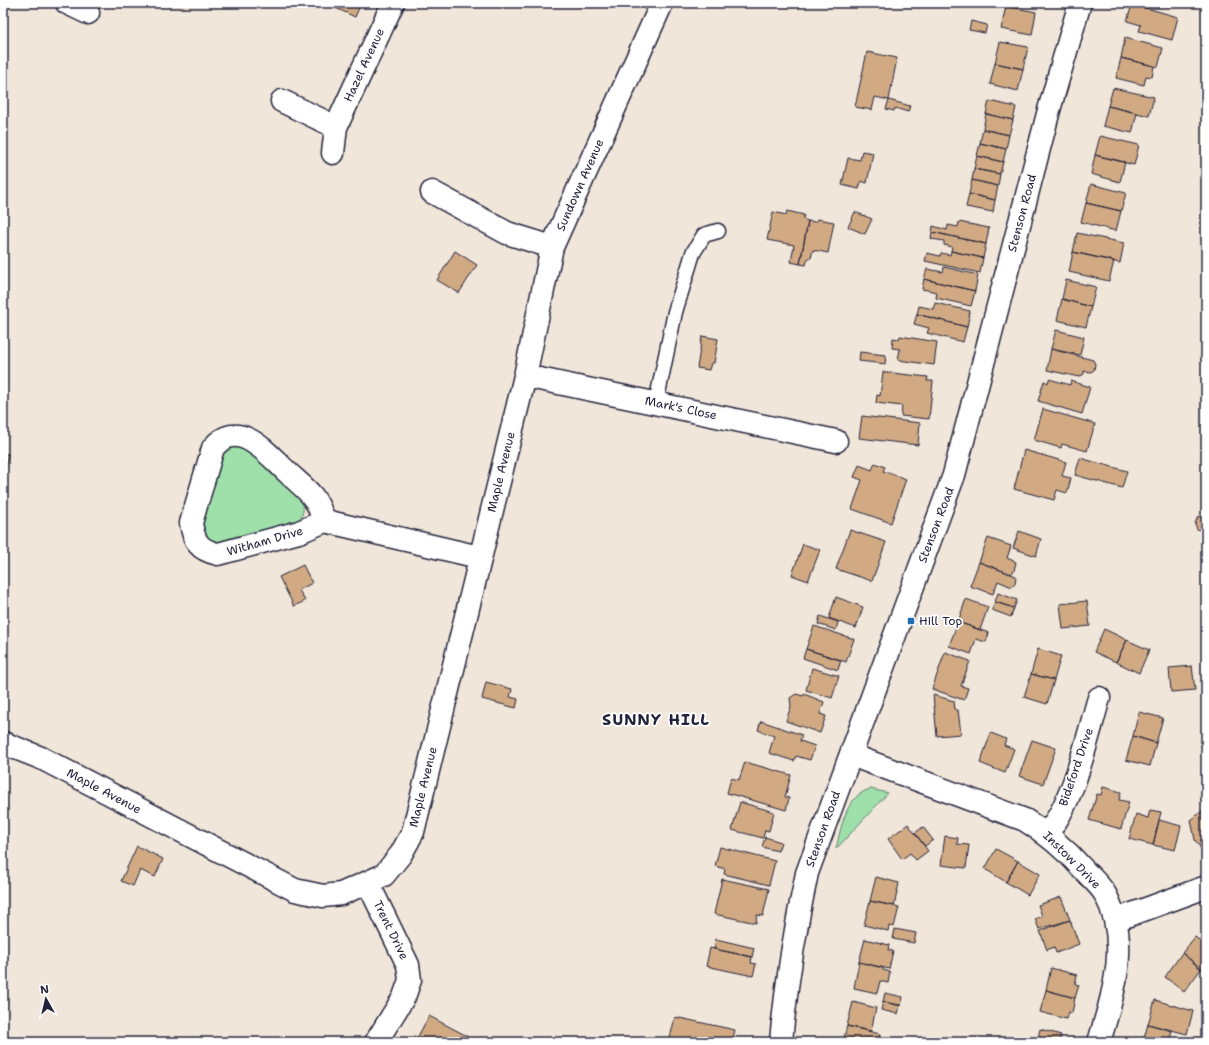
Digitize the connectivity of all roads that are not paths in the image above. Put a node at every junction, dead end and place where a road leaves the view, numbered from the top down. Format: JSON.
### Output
{"nodes":[{"id":1,"x":393,"y":3,"type":"edge"},
{"id":2,"x":662,"y":3,"type":"edge"},
{"id":3,"x":1080,"y":3,"type":"edge"},
{"id":4,"x":282,"y":102,"type":"dead end"},
{"id":5,"x":336,"y":127,"type":"junction"},
{"id":6,"x":333,"y":153,"type":"dead end"},
{"id":7,"x":432,"y":192,"type":"dead end"},
{"id":8,"x":718,"y":231,"type":"dead end"},
{"id":9,"x":552,"y":247,"type":"junction"},
{"id":10,"x":525,"y":376,"type":"junction"},
{"id":11,"x":656,"y":403,"type":"junction"},
{"id":12,"x":836,"y":441,"type":"dead end"},
{"id":13,"x":325,"y":521,"type":"junction"},
{"id":14,"x":479,"y":557,"type":"junction"},
{"id":15,"x":1099,"y":698,"type":"dead end"},
{"id":16,"x":3,"y":743,"type":"edge"},
{"id":17,"x":851,"y":755,"type":"junction"},
{"id":18,"x":1047,"y":833,"type":"junction"},
{"id":19,"x":368,"y":883,"type":"junction"},
{"id":20,"x":1206,"y":887,"type":"edge"},
{"id":21,"x":1116,"y":920,"type":"junction"},
{"id":22,"x":376,"y":1042,"type":"edge"},
{"id":23,"x":781,"y":1042,"type":"edge"},
{"id":24,"x":1099,"y":1042,"type":"edge"}],
"edges":[{"from":1,"to":5,"type":"street","name":"Hazel Avenue"},
{"from":2,"to":9,"type":"street","name":"Sundown Avenue"},
{"from":3,"to":17,"type":"street","name":"Stenson Road"},
{"from":4,"to":5,"type":"street"},
{"from":5,"to":6,"type":"street","name":"Hazel Avenue"},
{"from":7,"to":9,"type":"street"},
{"from":8,"to":11,"type":"lane"},
{"from":9,"to":10,"type":"street","name":"Sundown Avenue"},
{"from":10,"to":11,"type":"street","name":"Mark's Close"},
{"from":10,"to":14,"type":"street","name":"Maple Avenue"},
{"from":11,"to":12,"type":"street","name":"Mark's Close"},
{"from":13,"to":13,"type":"street","name":"Witham Drive"},
{"from":13,"to":14,"type":"street"},
{"from":14,"to":19,"type":"street","name":"Maple Avenue"},
{"from":15,"to":18,"type":"street","name":"Bideford Drive"},
{"from":16,"to":19,"type":"street","name":"Maple Avenue"},
{"from":17,"to":18,"type":"street","name":"Instow Drive"},
{"from":17,"to":23,"type":"street","name":"Stenson Road"},
{"from":18,"to":21,"type":"street","name":"Instow Drive"},
{"from":19,"to":22,"type":"street","name":"Trent Drive"},
{"from":20,"to":21,"type":"street"},
{"from":21,"to":24,"type":"street","name":"Instow Drive"}]}
